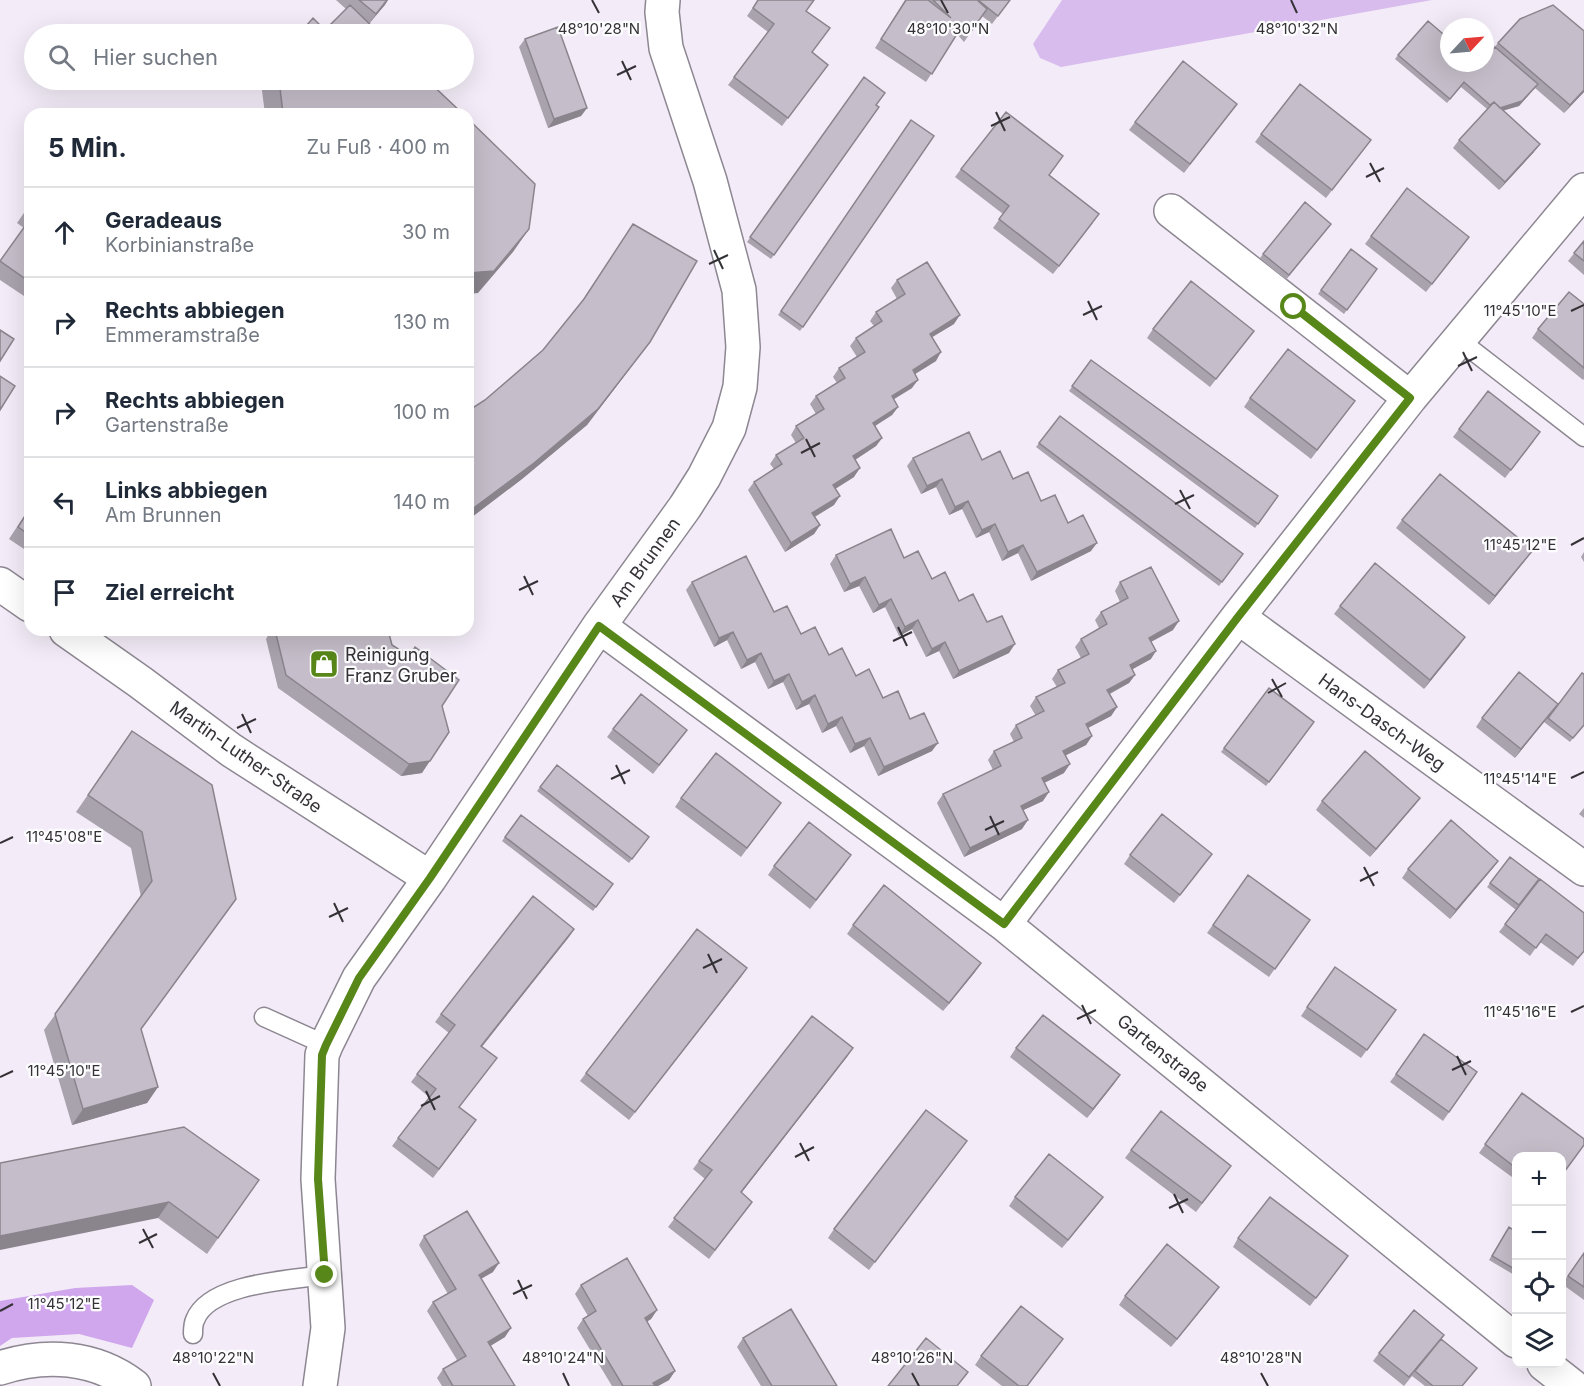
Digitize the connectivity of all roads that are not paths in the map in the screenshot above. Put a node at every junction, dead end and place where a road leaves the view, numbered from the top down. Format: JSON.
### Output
{"nodes":[{"id":1,"x":663,"y":0,"type":"edge"},
{"id":2,"x":1584,"y":190,"type":"edge"},
{"id":3,"x":1171,"y":211,"type":"dead end"},
{"id":4,"x":1459,"y":340,"type":"junction"},
{"id":5,"x":1410,"y":398,"type":"junction"},
{"id":6,"x":1584,"y":437,"type":"edge"},
{"id":7,"x":0,"y":584,"type":"edge"},
{"id":8,"x":24,"y":601,"type":"edge"},
{"id":9,"x":1238,"y":617,"type":"junction"},
{"id":10,"x":599,"y":626,"type":"junction"},
{"id":11,"x":75,"y":636,"type":"edge"},
{"id":12,"x":1584,"y":869,"type":"edge"},
{"id":13,"x":430,"y":878,"type":"junction"},
{"id":14,"x":1004,"y":924,"type":"junction"},
{"id":15,"x":264,"y":1017,"type":"dead end"},
{"id":16,"x":326,"y":1045,"type":"junction"},
{"id":17,"x":325,"y":1275,"type":"junction"},
{"id":18,"x":193,"y":1334,"type":"dead end"},
{"id":19,"x":1512,"y":1338,"type":"edge"},
{"id":20,"x":0,"y":1368,"type":"edge"},
{"id":21,"x":1549,"y":1368,"type":"edge"},
{"id":22,"x":134,"y":1386,"type":"edge"},
{"id":23,"x":320,"y":1386,"type":"edge"},
{"id":24,"x":1572,"y":1386,"type":"edge"}],
"edges":[{"from":1,"to":10,"type":"street","name":"Am Brunnen"},
{"from":2,"to":4,"type":"street"},
{"from":3,"to":5,"type":"street"},
{"from":4,"to":5,"type":"street"},
{"from":4,"to":6,"type":"lane"},
{"from":5,"to":9,"type":"street"},
{"from":7,"to":8,"type":"street"},
{"from":9,"to":12,"type":"street","name":"Hans-Dasch-Weg"},
{"from":9,"to":14,"type":"street"},
{"from":10,"to":13,"type":"street","name":"Am Brunnen"},
{"from":10,"to":14,"type":"street","name":"Gartenstraße"},
{"from":11,"to":13,"type":"street","name":"Martin-Luther-Straße"},
{"from":13,"to":16,"type":"street","name":"Am Brunnen"},
{"from":14,"to":19,"type":"street","name":"Gartenstraße"},
{"from":15,"to":16,"type":"lane"},
{"from":16,"to":17,"type":"street","name":"Am Brunnen"},
{"from":17,"to":18,"type":"lane"},
{"from":17,"to":23,"type":"street","name":"Am Brunnen"},
{"from":20,"to":22,"type":"street"},
{"from":21,"to":24,"type":"street"}]}
